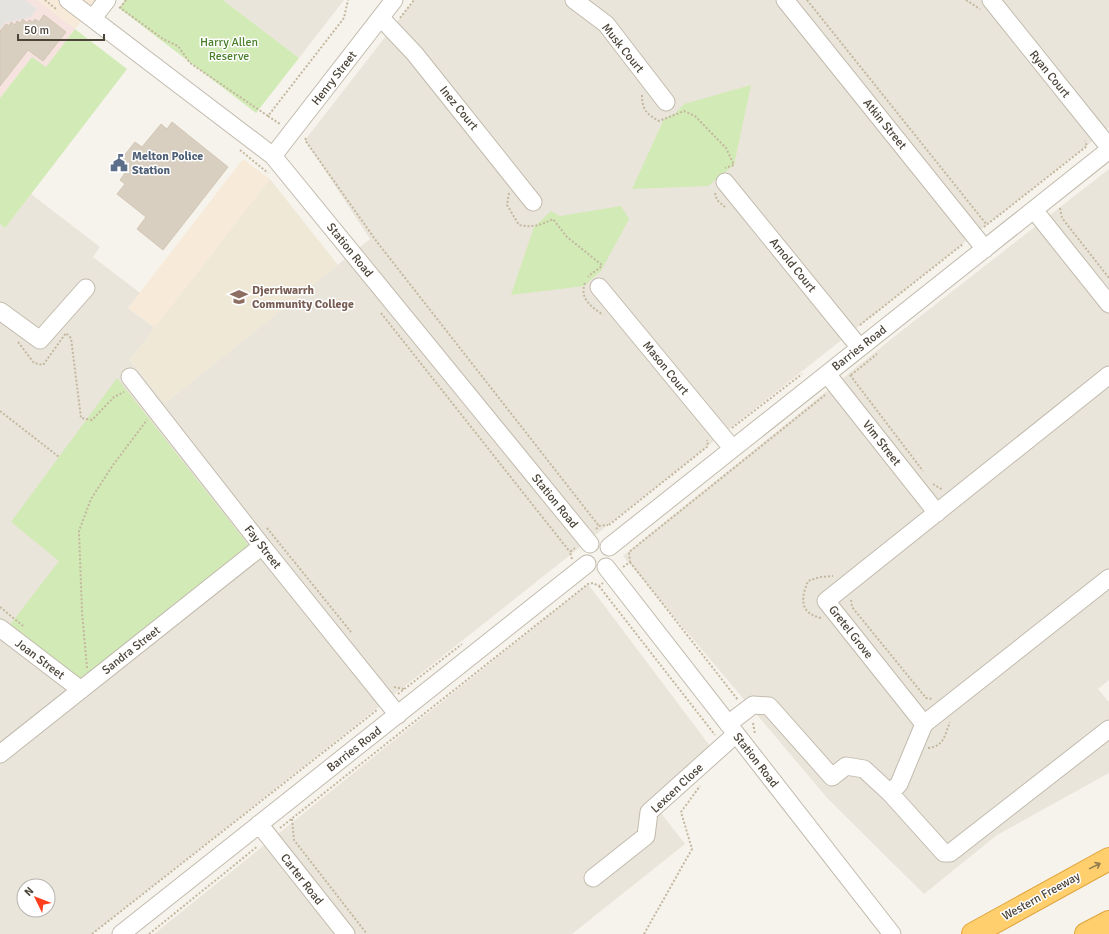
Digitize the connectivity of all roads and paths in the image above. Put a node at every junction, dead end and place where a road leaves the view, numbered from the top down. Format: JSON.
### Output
{"nodes":[{"id":1,"x":45,"y":0,"type":"edge"},
{"id":2,"x":126,"y":0,"type":"edge"},
{"id":3,"x":348,"y":0,"type":"edge"},
{"id":4,"x":394,"y":0,"type":"edge"},
{"id":5,"x":414,"y":0,"type":"edge"},
{"id":6,"x":574,"y":0,"type":"edge"},
{"id":7,"x":785,"y":0,"type":"edge"},
{"id":8,"x":807,"y":0,"type":"edge"},
{"id":9,"x":966,"y":0,"type":"edge"},
{"id":10,"x":71,"y":4,"type":"edge"},
{"id":11,"x":114,"y":4,"type":"edge"},
{"id":12,"x":988,"y":6,"type":"edge"},
{"id":13,"x":93,"y":18,"type":"junction"},
{"id":14,"x":386,"y":23,"type":"junction"},
{"id":15,"x":642,"y":93,"type":"dead end"},
{"id":16,"x":666,"y":102,"type":"dead end"},
{"id":17,"x":309,"y":134,"type":"dead end"},
{"id":18,"x":287,"y":138,"type":"junction"},
{"id":19,"x":1084,"y":139,"type":"dead end"},
{"id":20,"x":246,"y":146,"type":"junction"},
{"id":21,"x":1109,"y":148,"type":"edge"},
{"id":22,"x":272,"y":156,"type":"junction"},
{"id":23,"x":272,"y":177,"type":"dead end"},
{"id":24,"x":719,"y":180,"type":"junction"},
{"id":25,"x":509,"y":191,"type":"dead end"},
{"id":26,"x":533,"y":202,"type":"dead end"},
{"id":27,"x":1065,"y":204,"type":"dead end"},
{"id":28,"x":1060,"y":208,"type":"junction"},
{"id":29,"x":730,"y":210,"type":"dead end"},
{"id":30,"x":1039,"y":216,"type":"junction"},
{"id":31,"x":980,"y":230,"type":"junction"},
{"id":32,"x":985,"y":249,"type":"junction"},
{"id":33,"x":1109,"y":278,"type":"edge"},
{"id":34,"x":600,"y":287,"type":"dead end"},
{"id":35,"x":86,"y":288,"type":"dead end"},
{"id":36,"x":1109,"y":304,"type":"edge"},
{"id":37,"x":0,"y":311,"type":"edge"},
{"id":38,"x":380,"y":311,"type":"dead end"},
{"id":39,"x":606,"y":318,"type":"dead end"},
{"id":40,"x":849,"y":334,"type":"junction"},
{"id":41,"x":16,"y":339,"type":"dead end"},
{"id":42,"x":860,"y":348,"type":"junction"},
{"id":43,"x":879,"y":352,"type":"dead end"},
{"id":44,"x":804,"y":373,"type":"dead end"},
{"id":45,"x":850,"y":375,"type":"junction"},
{"id":46,"x":1109,"y":375,"type":"edge"},
{"id":47,"x":832,"y":380,"type":"junction"},
{"id":48,"x":129,"y":384,"type":"joint"},
{"id":49,"x":0,"y":411,"type":"edge"},
{"id":50,"x":149,"y":418,"type":"dead end"},
{"id":51,"x":720,"y":441,"type":"junction"},
{"id":52,"x":708,"y":446,"type":"junction"},
{"id":53,"x":59,"y":457,"type":"dead end"},
{"id":54,"x":925,"y":472,"type":"dead end"},
{"id":55,"x":929,"y":479,"type":"dead end"},
{"id":56,"x":945,"y":491,"type":"dead end"},
{"id":57,"x":937,"y":513,"type":"junction"},
{"id":58,"x":609,"y":525,"type":"dead end"},
{"id":59,"x":599,"y":526,"type":"dead end"},
{"id":60,"x":590,"y":544,"type":"junction"},
{"id":61,"x":262,"y":546,"type":"junction"},
{"id":62,"x":609,"y":547,"type":"junction"},
{"id":63,"x":570,"y":552,"type":"dead end"},
{"id":64,"x":630,"y":562,"type":"junction"},
{"id":65,"x":587,"y":564,"type":"junction"},
{"id":66,"x":609,"y":571,"type":"junction"},
{"id":67,"x":838,"y":575,"type":"dead end"},
{"id":68,"x":1109,"y":578,"type":"edge"},
{"id":69,"x":851,"y":595,"type":"dead end"},
{"id":70,"x":826,"y":620,"type":"dead end"},
{"id":71,"x":0,"y":628,"type":"edge"},
{"id":72,"x":466,"y":641,"type":"dead end"},
{"id":73,"x":87,"y":673,"type":"dead end"},
{"id":74,"x":81,"y":690,"type":"junction"},
{"id":75,"x":936,"y":699,"type":"dead end"},
{"id":76,"x":384,"y":709,"type":"junction"},
{"id":77,"x":747,"y":710,"type":"junction"},
{"id":78,"x":951,"y":719,"type":"dead end"},
{"id":79,"x":924,"y":724,"type":"junction"},
{"id":80,"x":732,"y":729,"type":"junction"},
{"id":81,"x":1109,"y":730,"type":"edge"},
{"id":82,"x":759,"y":740,"type":"dead end"},
{"id":83,"x":916,"y":744,"type":"junction"},
{"id":84,"x":0,"y":754,"type":"edge"},
{"id":85,"x":703,"y":782,"type":"dead end"},
{"id":86,"x":890,"y":793,"type":"junction"},
{"id":87,"x":292,"y":819,"type":"junction"},
{"id":88,"x":264,"y":831,"type":"junction"},
{"id":89,"x":1109,"y":859,"type":"edge"},
{"id":90,"x":593,"y":878,"type":"dead end"},
{"id":91,"x":1109,"y":922,"type":"edge"},
{"id":92,"x":92,"y":934,"type":"edge"},
{"id":93,"x":121,"y":934,"type":"edge"},
{"id":94,"x":149,"y":934,"type":"edge"},
{"id":95,"x":346,"y":934,"type":"edge"},
{"id":96,"x":367,"y":934,"type":"edge"},
{"id":97,"x":644,"y":934,"type":"edge"},
{"id":98,"x":892,"y":934,"type":"edge"},
{"id":99,"x":973,"y":934,"type":"edge"},
{"id":100,"x":1086,"y":934,"type":"edge"}],
"edges":[{"from":1,"to":10,"type":"path"},
{"from":2,"to":11,"type":"path"},
{"from":3,"to":11,"type":"path"},
{"from":4,"to":14,"type":"street","name":"Henry Street"},
{"from":5,"to":14,"type":"path"},
{"from":6,"to":16,"type":"street","name":"Musk Court"},
{"from":7,"to":31,"type":"street","name":"Atkin Street"},
{"from":8,"to":31,"type":"path"},
{"from":9,"to":12,"type":"path"},
{"from":10,"to":13,"type":"street","name":"Station Road"},
{"from":11,"to":13,"type":"street"},
{"from":12,"to":21,"type":"street","name":"Ryan Court"},
{"from":13,"to":20,"type":"street","name":"Station Road"},
{"from":14,"to":18,"type":"street","name":"Henry Street"},
{"from":14,"to":26,"type":"street","name":"Inez Court"},
{"from":15,"to":24,"type":"path"},
{"from":17,"to":59,"type":"path"},
{"from":18,"to":20,"type":"street"},
{"from":18,"to":22,"type":"street","name":"Henry Street"},
{"from":19,"to":31,"type":"path"},
{"from":20,"to":22,"type":"street","name":"Station Road"},
{"from":20,"to":23,"type":"path"},
{"from":21,"to":30,"type":"street","name":"Barries Road"},
{"from":22,"to":60,"type":"street","name":"Station Road"},
{"from":24,"to":29,"type":"path"},
{"from":24,"to":40,"type":"street","name":"Arnold Court"},
{"from":25,"to":39,"type":"path"},
{"from":27,"to":28,"type":"path"},
{"from":28,"to":30,"type":"path"},
{"from":28,"to":33,"type":"path"},
{"from":30,"to":32,"type":"street","name":"Barries Road"},
{"from":30,"to":36,"type":"street"},
{"from":31,"to":32,"type":"street","name":"Atkin Street"},
{"from":31,"to":40,"type":"path"},
{"from":32,"to":42,"type":"street","name":"Barries Road"},
{"from":34,"to":51,"type":"street","name":"Mason Court"},
{"from":35,"to":37,"type":"street"},
{"from":38,"to":63,"type":"path"},
{"from":40,"to":42,"type":"street","name":"Arnold Court"},
{"from":41,"to":48,"type":"path"},
{"from":42,"to":47,"type":"street","name":"Barries Road"},
{"from":43,"to":45,"type":"path"},
{"from":44,"to":51,"type":"path"},
{"from":45,"to":47,"type":"path"},
{"from":45,"to":54,"type":"path"},
{"from":46,"to":57,"type":"street","name":"Gretel Grove"},
{"from":47,"to":51,"type":"street","name":"Barries Road"},
{"from":47,"to":57,"type":"street","name":"Vim Street"},
{"from":47,"to":64,"type":"path"},
{"from":48,"to":61,"type":"street","name":"Fay Street"},
{"from":49,"to":53,"type":"path"},
{"from":50,"to":73,"type":"path"},
{"from":51,"to":52,"type":"path"},
{"from":51,"to":52,"type":"path"},
{"from":51,"to":62,"type":"street","name":"Barries Road"},
{"from":52,"to":58,"type":"path"},
{"from":55,"to":56,"type":"path"},
{"from":57,"to":79,"type":"street","name":"Gretel Grove"},
{"from":60,"to":62,"type":"street"},
{"from":60,"to":65,"type":"street"},
{"from":61,"to":74,"type":"street","name":"Sandra Street"},
{"from":61,"to":76,"type":"street","name":"Fay Street"},
{"from":62,"to":66,"type":"street"},
{"from":64,"to":66,"type":"path"},
{"from":64,"to":77,"type":"path"},
{"from":65,"to":66,"type":"street"},
{"from":65,"to":76,"type":"street","name":"Barries Road"},
{"from":66,"to":80,"type":"street","name":"Station Road"},
{"from":66,"to":87,"type":"path"},
{"from":67,"to":70,"type":"path"},
{"from":68,"to":79,"type":"street"},
{"from":69,"to":75,"type":"path"},
{"from":71,"to":74,"type":"street","name":"Joan Street"},
{"from":72,"to":76,"type":"path"},
{"from":74,"to":84,"type":"street","name":"Sandra Street"},
{"from":76,"to":88,"type":"street","name":"Barries Road"},
{"from":76,"to":92,"type":"path"},
{"from":77,"to":80,"type":"street","name":"Lexcen Close"},
{"from":77,"to":82,"type":"path"},
{"from":77,"to":86,"type":"street"},
{"from":78,"to":83,"type":"path"},
{"from":79,"to":83,"type":"street"},
{"from":80,"to":90,"type":"street","name":"Lexcen Close"},
{"from":80,"to":98,"type":"street","name":"Station Road"},
{"from":81,"to":86,"type":"street"},
{"from":83,"to":86,"type":"street"},
{"from":85,"to":97,"type":"path"},
{"from":87,"to":88,"type":"path"},
{"from":87,"to":96,"type":"path"},
{"from":88,"to":93,"type":"street","name":"Barries Road"},
{"from":88,"to":94,"type":"path"},
{"from":88,"to":95,"type":"street","name":"Carter Road"},
{"from":99,"to":89,"type":"highway","name":"Western Freeway","one_way":true},
{"from":91,"to":100,"type":"highway"}]}
